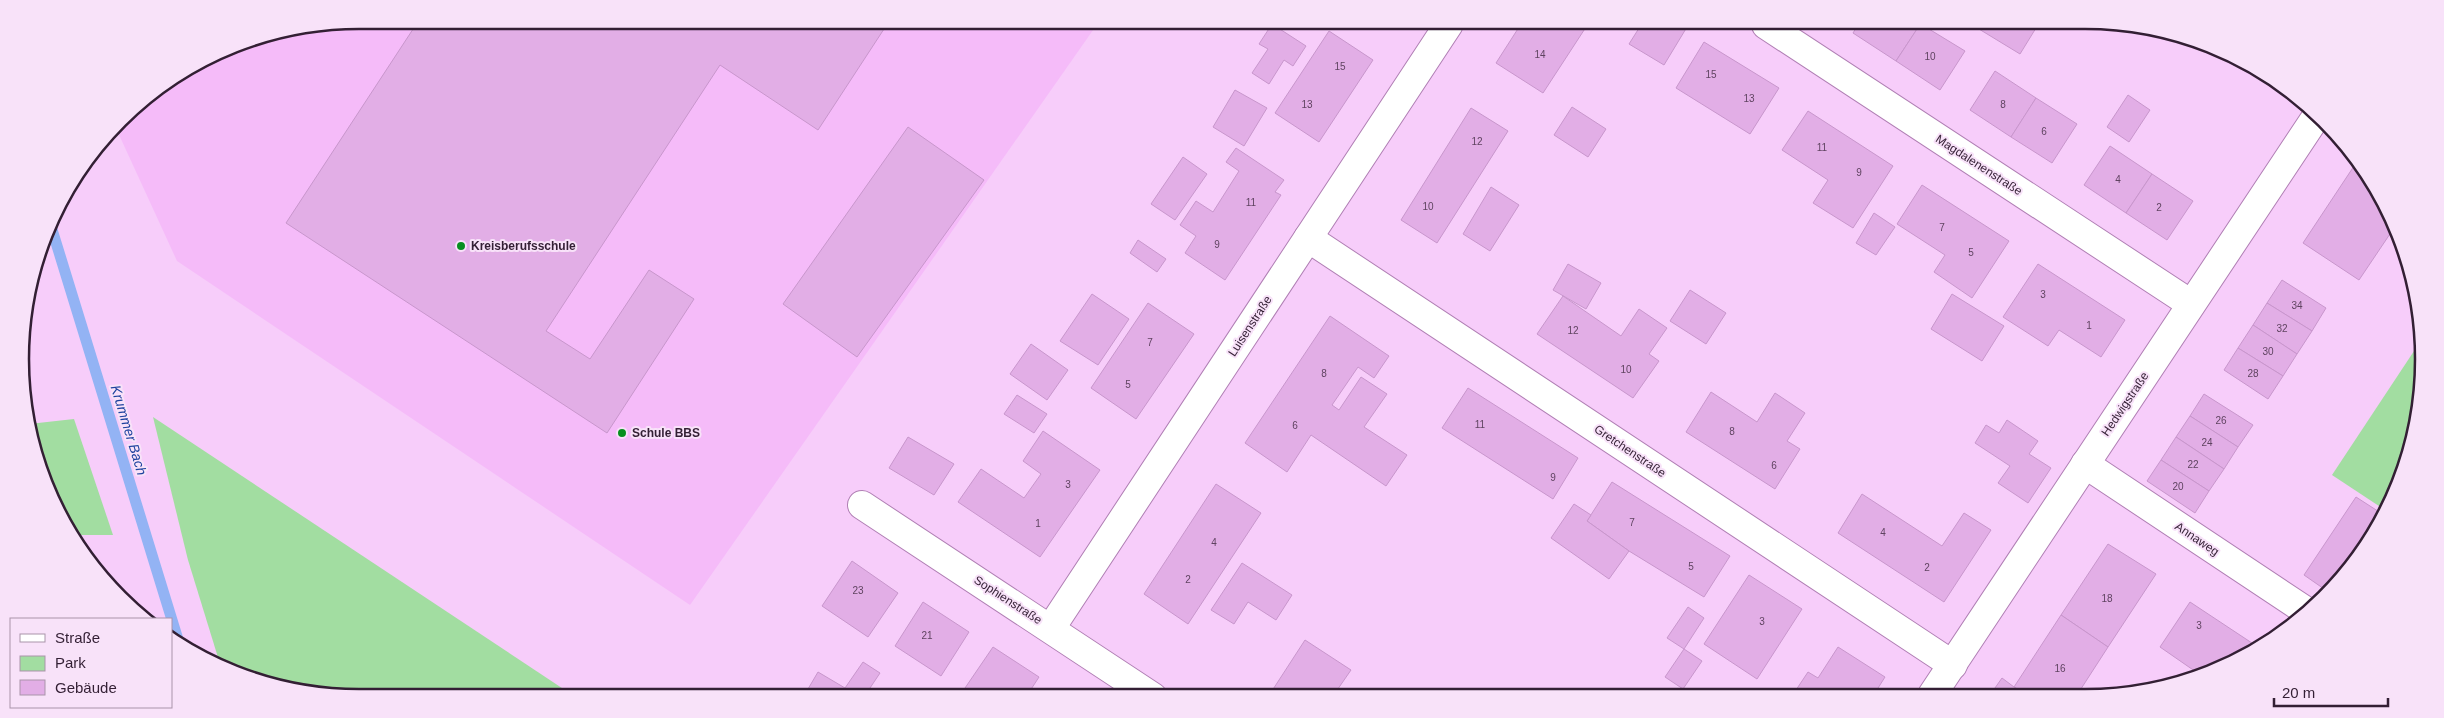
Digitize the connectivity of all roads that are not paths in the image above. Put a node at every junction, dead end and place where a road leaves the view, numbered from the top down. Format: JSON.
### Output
{"nodes":[{"id":1,"x":1446,"y":29,"type":"edge"},
{"id":2,"x":1772,"y":29,"type":"edge"},
{"id":3,"x":2314,"y":120,"type":"edge"},
{"id":4,"x":1308,"y":238,"type":"junction"},
{"id":5,"x":2191,"y":304,"type":"junction"},
{"id":6,"x":2085,"y":464,"type":"junction"},
{"id":7,"x":862,"y":504,"type":"dead end"},
{"id":8,"x":2302,"y":608,"type":"edge"},
{"id":9,"x":1051,"y":628,"type":"junction"},
{"id":10,"x":1953,"y":665,"type":"junction"},
{"id":11,"x":1141,"y":689,"type":"edge"},
{"id":12,"x":1937,"y":689,"type":"edge"}],
"edges":[{"from":1,"to":4,"type":"street","name":"Luisenstraße"},
{"from":2,"to":5,"type":"street","name":"Magdalenenstraße"},
{"from":3,"to":5,"type":"street","name":"Hedwigstraße"},
{"from":4,"to":9,"type":"street","name":"Luisenstraße"},
{"from":4,"to":10,"type":"street","name":"Gretchenstraße"},
{"from":5,"to":6,"type":"street","name":"Hedwigstraße"},
{"from":6,"to":8,"type":"street","name":"Annaweg"},
{"from":6,"to":10,"type":"street","name":"Hedwigstraße"},
{"from":7,"to":9,"type":"street","name":"Sophienstraße"},
{"from":9,"to":11,"type":"street","name":"Sophienstraße"},
{"from":10,"to":12,"type":"street","name":"Hedwigstraße"}]}
